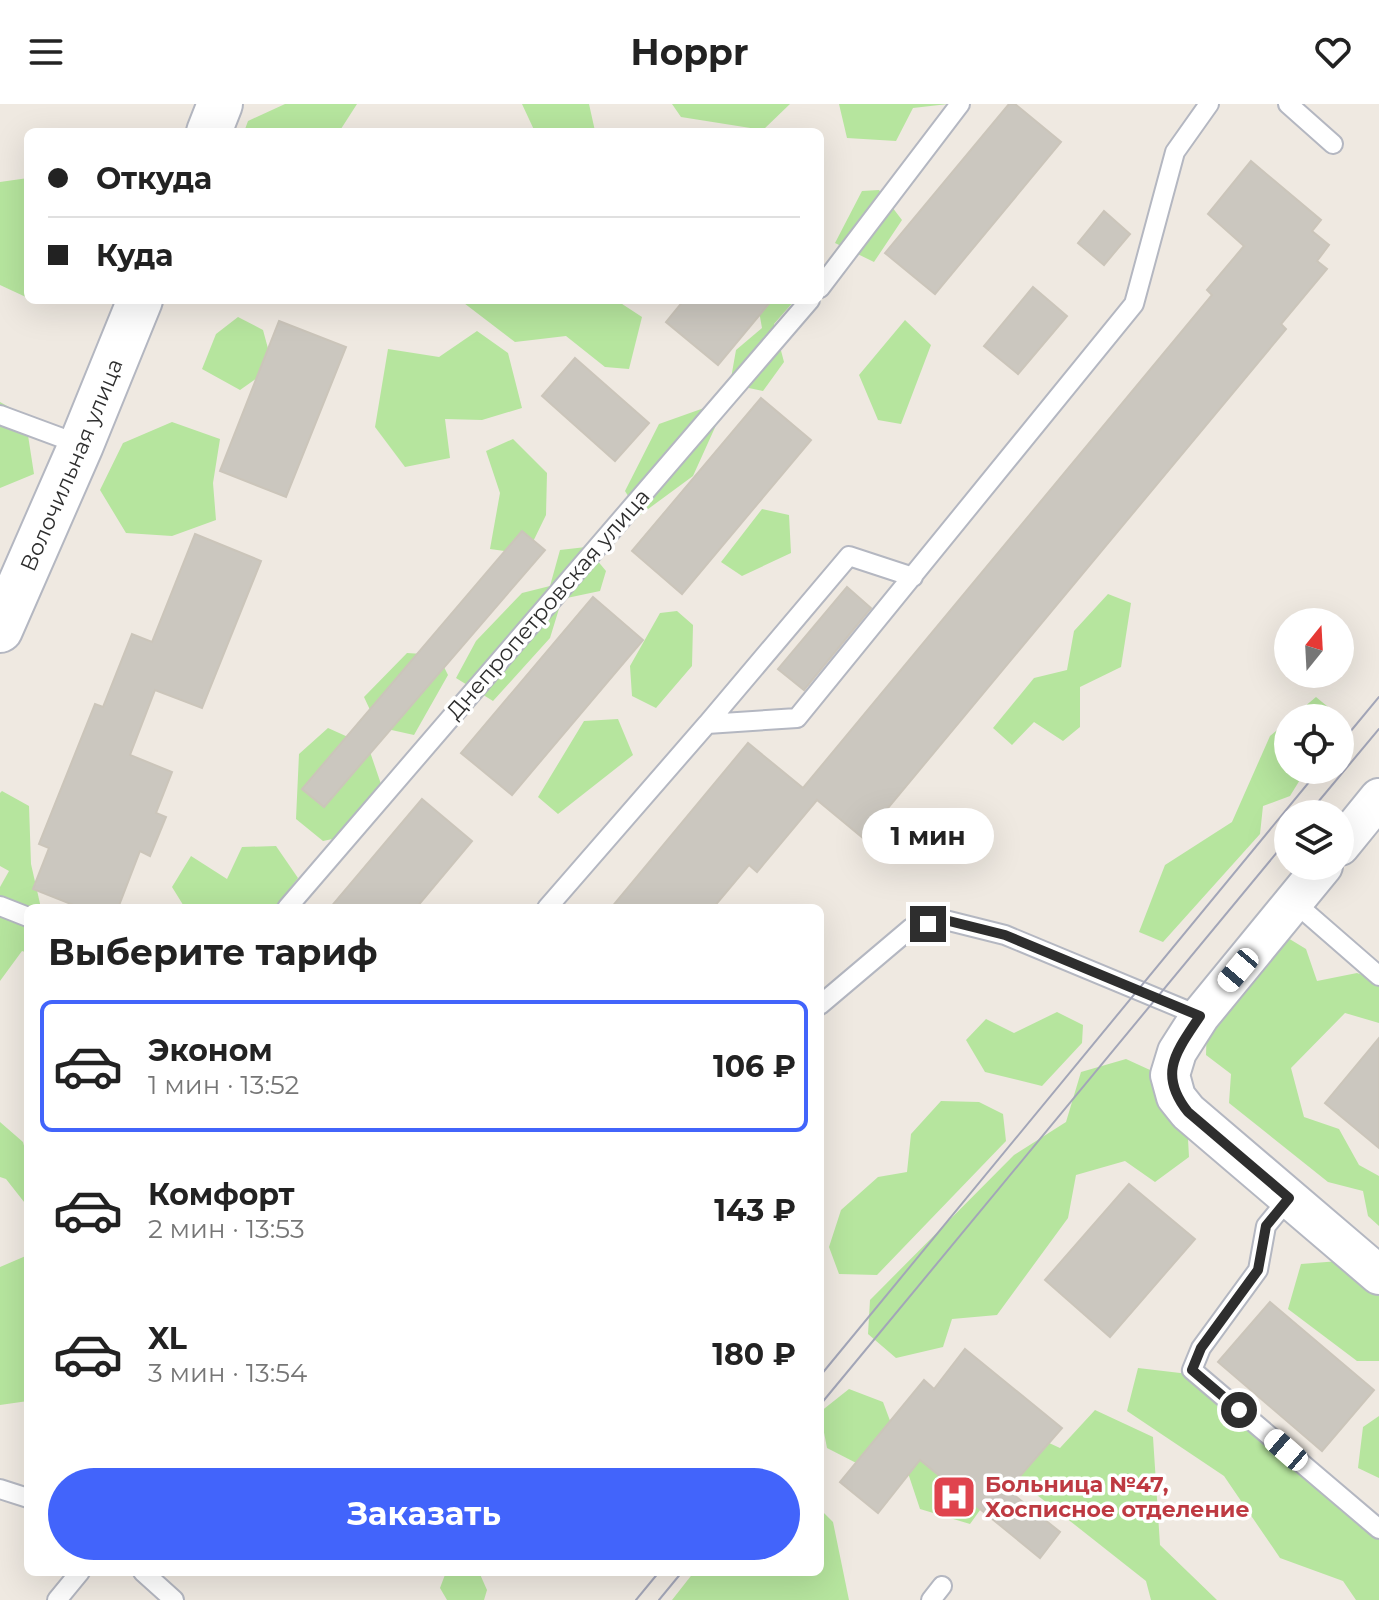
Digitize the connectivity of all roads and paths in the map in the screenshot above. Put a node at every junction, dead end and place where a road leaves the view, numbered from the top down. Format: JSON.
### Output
{"nodes":[{"id":1,"x":220,"y":104,"type":"edge"},
{"id":2,"x":960,"y":104,"type":"edge"},
{"id":3,"x":1209,"y":104,"type":"edge"},
{"id":4,"x":1288,"y":104,"type":"edge"},
{"id":5,"x":211,"y":128,"type":"edge"},
{"id":6,"x":1333,"y":144,"type":"dead end"},
{"id":7,"x":824,"y":283,"type":"edge"},
{"id":8,"x":138,"y":304,"type":"edge"},
{"id":9,"x":807,"y":304,"type":"edge"},
{"id":10,"x":0,"y":415,"type":"edge"},
{"id":11,"x":81,"y":445,"type":"junction"},
{"id":12,"x":913,"y":577,"type":"junction"},
{"id":13,"x":0,"y":630,"type":"edge"},
{"id":14,"x":707,"y":724,"type":"junction"},
{"id":15,"x":1379,"y":798,"type":"edge"},
{"id":16,"x":1354,"y":829,"type":"edge"},
{"id":17,"x":1312,"y":880,"type":"edge"},
{"id":18,"x":1294,"y":902,"type":"junction"},
{"id":19,"x":290,"y":904,"type":"edge"},
{"id":20,"x":550,"y":904,"type":"edge"},
{"id":21,"x":0,"y":906,"type":"edge"},
{"id":22,"x":24,"y":915,"type":"edge"},
{"id":23,"x":1379,"y":976,"type":"edge"},
{"id":24,"x":824,"y":1002,"type":"edge"},
{"id":25,"x":1200,"y":1016,"type":"junction"},
{"id":26,"x":1289,"y":1198,"type":"junction"},
{"id":27,"x":1379,"y":1275,"type":"edge"},
{"id":28,"x":0,"y":1489,"type":"edge"},
{"id":29,"x":24,"y":1497,"type":"edge"},
{"id":30,"x":1379,"y":1529,"type":"edge"},
{"id":31,"x":77,"y":1576,"type":"edge"},
{"id":32,"x":147,"y":1576,"type":"edge"},
{"id":33,"x":57,"y":1600,"type":"edge"},
{"id":34,"x":174,"y":1600,"type":"edge"}],
"edges":[{"from":1,"to":5,"type":"street"},
{"from":2,"to":7,"type":"lane"},
{"from":3,"to":12,"type":"lane"},
{"from":4,"to":6,"type":"lane"},
{"from":8,"to":11,"type":"street","name":"Волочильная улица"},
{"from":9,"to":19,"type":"lane","name":"Днепропетровская улица"},
{"from":10,"to":11,"type":"lane"},
{"from":11,"to":13,"type":"street","name":"Волочильная улица"},
{"from":12,"to":14,"type":"lane"},
{"from":12,"to":14,"type":"lane"},
{"from":14,"to":20,"type":"lane"},
{"from":15,"to":16,"type":"street"},
{"from":17,"to":18,"type":"street"},
{"from":18,"to":23,"type":"lane"},
{"from":18,"to":25,"type":"street"},
{"from":21,"to":22,"type":"lane"},
{"from":24,"to":25,"type":"lane"},
{"from":25,"to":26,"type":"street"},
{"from":26,"to":27,"type":"street"},
{"from":26,"to":30,"type":"lane"},
{"from":28,"to":29,"type":"lane"},
{"from":31,"to":33,"type":"lane"},
{"from":32,"to":34,"type":"lane"}]}
